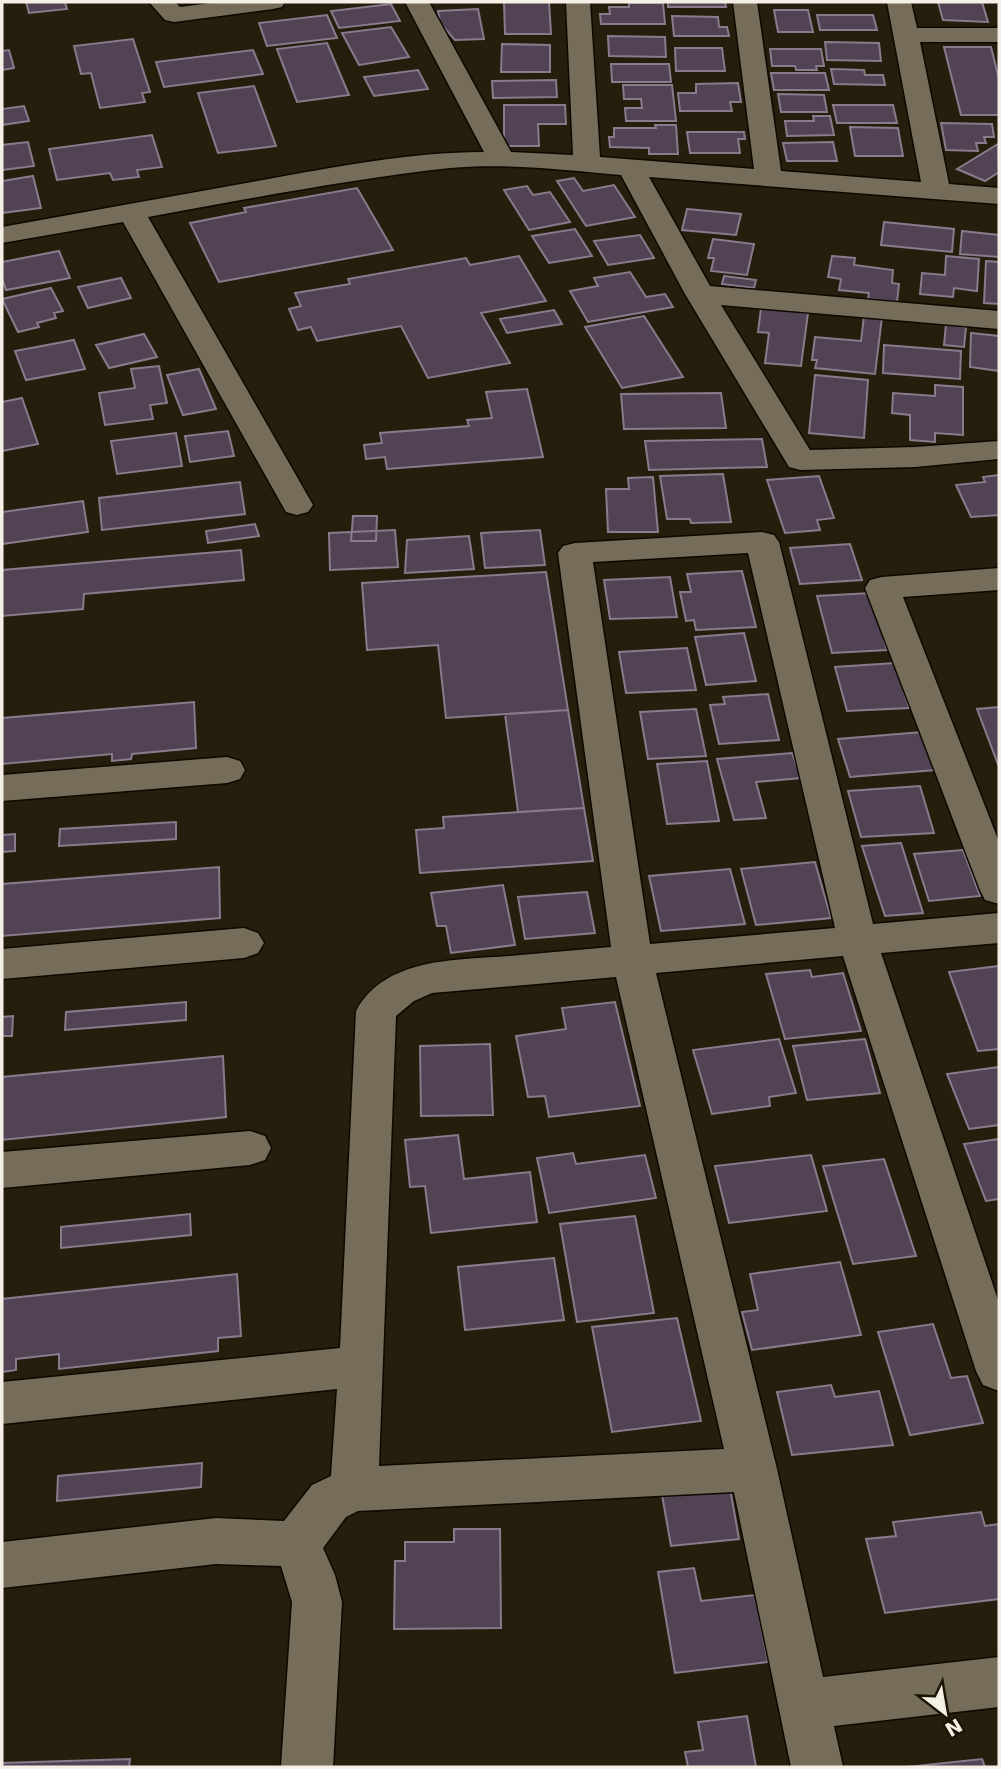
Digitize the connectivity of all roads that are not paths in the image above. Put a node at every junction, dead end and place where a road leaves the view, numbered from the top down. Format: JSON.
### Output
{"nodes":[{"id":1,"x":161,"y":2,"type":"edge"},
{"id":2,"x":273,"y":2,"type":"edge"},
{"id":3,"x":417,"y":2,"type":"edge"},
{"id":4,"x":578,"y":2,"type":"edge"},
{"id":5,"x":745,"y":2,"type":"edge"},
{"id":6,"x":899,"y":2,"type":"edge"},
{"id":7,"x":999,"y":35,"type":"edge"},
{"id":8,"x":907,"y":36,"type":"junction"},
{"id":9,"x":501,"y":159,"type":"junction"},
{"id":10,"x":587,"y":164,"type":"junction"},
{"id":11,"x":632,"y":170,"type":"junction"},
{"id":12,"x":769,"y":180,"type":"junction"},
{"id":13,"x":937,"y":192,"type":"junction"},
{"id":14,"x":999,"y":196,"type":"edge"},
{"id":15,"x":130,"y":210,"type":"junction"},
{"id":16,"x":2,"y":234,"type":"edge"},
{"id":17,"x":700,"y":295,"type":"junction"},
{"id":18,"x":999,"y":320,"type":"edge"},
{"id":19,"x":999,"y":450,"type":"edge"},
{"id":20,"x":297,"y":505,"type":"dead end"},
{"id":21,"x":999,"y":579,"type":"edge"},
{"id":22,"x":227,"y":770,"type":"dead end"},
{"id":23,"x":2,"y":788,"type":"edge"},
{"id":24,"x":999,"y":890,"type":"edge"},
{"id":25,"x":999,"y":928,"type":"edge"},
{"id":26,"x":858,"y":942,"type":"junction"},
{"id":27,"x":244,"y":943,"type":"dead end"},
{"id":28,"x":633,"y":962,"type":"junction"},
{"id":29,"x":2,"y":964,"type":"edge"},
{"id":30,"x":250,"y":1148,"type":"dead end"},
{"id":31,"x":2,"y":1170,"type":"edge"},
{"id":32,"x":362,"y":1366,"type":"junction"},
{"id":33,"x":999,"y":1371,"type":"edge"},
{"id":34,"x":2,"y":1403,"type":"edge"},
{"id":35,"x":754,"y":1469,"type":"junction"},
{"id":36,"x":354,"y":1489,"type":"junction"},
{"id":37,"x":296,"y":1544,"type":"junction"},
{"id":38,"x":2,"y":1565,"type":"edge"},
{"id":39,"x":999,"y":1682,"type":"edge"},
{"id":40,"x":803,"y":1704,"type":"junction"},
{"id":41,"x":307,"y":1767,"type":"edge"},
{"id":42,"x":817,"y":1767,"type":"edge"}],
"edges":[{"from":1,"to":2,"type":"street"},
{"from":3,"to":9,"type":"street"},
{"from":4,"to":10,"type":"street"},
{"from":5,"to":12,"type":"street"},
{"from":6,"to":8,"type":"street"},
{"from":7,"to":8,"type":"street"},
{"from":8,"to":13,"type":"street"},
{"from":9,"to":10,"type":"street"},
{"from":9,"to":15,"type":"street"},
{"from":10,"to":11,"type":"street"},
{"from":11,"to":12,"type":"street"},
{"from":11,"to":17,"type":"street"},
{"from":12,"to":13,"type":"street"},
{"from":13,"to":14,"type":"street"},
{"from":15,"to":16,"type":"street"},
{"from":15,"to":20,"type":"street"},
{"from":17,"to":18,"type":"street"},
{"from":17,"to":19,"type":"street"},
{"from":21,"to":24,"type":"street"},
{"from":22,"to":23,"type":"street"},
{"from":25,"to":26,"type":"street"},
{"from":26,"to":28,"type":"street"},
{"from":26,"to":28,"type":"street"},
{"from":26,"to":33,"type":"street"},
{"from":27,"to":29,"type":"street"},
{"from":28,"to":32,"type":"street"},
{"from":28,"to":35,"type":"street"},
{"from":30,"to":31,"type":"street"},
{"from":32,"to":34,"type":"street"},
{"from":32,"to":36,"type":"street"},
{"from":35,"to":36,"type":"street"},
{"from":35,"to":40,"type":"street"},
{"from":36,"to":37,"type":"street"},
{"from":37,"to":38,"type":"street"},
{"from":37,"to":41,"type":"street"},
{"from":39,"to":40,"type":"street"},
{"from":40,"to":42,"type":"street"}]}
